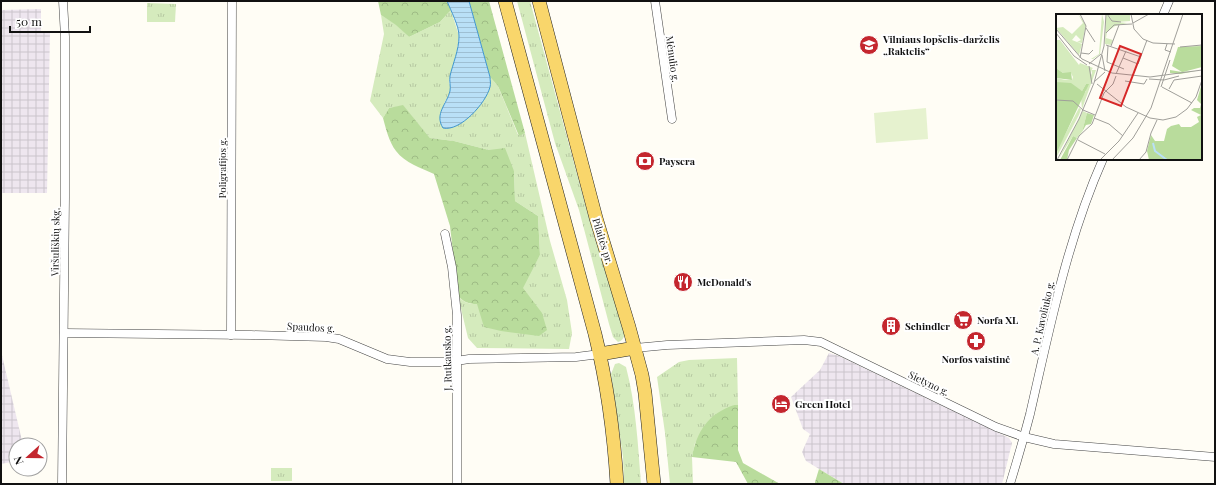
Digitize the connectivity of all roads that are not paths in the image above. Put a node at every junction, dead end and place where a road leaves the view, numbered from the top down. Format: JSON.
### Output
{"nodes":[{"id":1,"x":63,"y":1,"type":"edge"},
{"id":2,"x":232,"y":1,"type":"edge"},
{"id":3,"x":505,"y":1,"type":"edge"},
{"id":4,"x":539,"y":1,"type":"edge"},
{"id":5,"x":655,"y":1,"type":"edge"},
{"id":6,"x":1169,"y":1,"type":"edge"},
{"id":7,"x":1163,"y":14,"type":"edge"},
{"id":8,"x":672,"y":119,"type":"dead end"},
{"id":9,"x":1103,"y":160,"type":"edge"},
{"id":10,"x":445,"y":234,"type":"dead end"},
{"id":11,"x":64,"y":334,"type":"junction"},
{"id":12,"x":231,"y":335,"type":"junction"},
{"id":13,"x":635,"y":348,"type":"junction"},
{"id":14,"x":600,"y":354,"type":"junction"},
{"id":15,"x":458,"y":360,"type":"junction"},
{"id":16,"x":1024,"y":437,"type":"junction"},
{"id":17,"x":1215,"y":457,"type":"edge"},
{"id":18,"x":62,"y":484,"type":"edge"},
{"id":19,"x":457,"y":484,"type":"edge"},
{"id":20,"x":617,"y":484,"type":"edge"},
{"id":21,"x":654,"y":484,"type":"edge"},
{"id":22,"x":1010,"y":484,"type":"edge"}],
"edges":[{"from":1,"to":11,"type":"street","name":"Viršuliškių skg."},
{"from":2,"to":12,"type":"street","name":"Poligrafijos g."},
{"from":3,"to":14,"type":"main road"},
{"from":4,"to":13,"type":"main road","name":"Pilaitės pr."},
{"from":5,"to":8,"type":"street","name":"Mėnulio g."},
{"from":6,"to":7,"type":"street"},
{"from":9,"to":16,"type":"street","name":"A. P. Kavoliuko g."},
{"from":10,"to":15,"type":"street","name":"J. Rutkausko g."},
{"from":11,"to":12,"type":"street","name":"Spaudos g."},
{"from":11,"to":18,"type":"street","name":"Viršuliškių skg."},
{"from":12,"to":15,"type":"street","name":"Spaudos g."},
{"from":13,"to":14,"type":"main road"},
{"from":13,"to":16,"type":"street","name":"Sietyno g."},
{"from":13,"to":21,"type":"main road","name":"Pilaitės pr."},
{"from":14,"to":15,"type":"street","name":"Spaudos g."},
{"from":14,"to":20,"type":"main road"},
{"from":15,"to":19,"type":"street","name":"J. Rutkausko g."},
{"from":16,"to":17,"type":"street","name":"Sietyno g."},
{"from":16,"to":22,"type":"street","name":"A. P. Kavoliuko g."}]}
